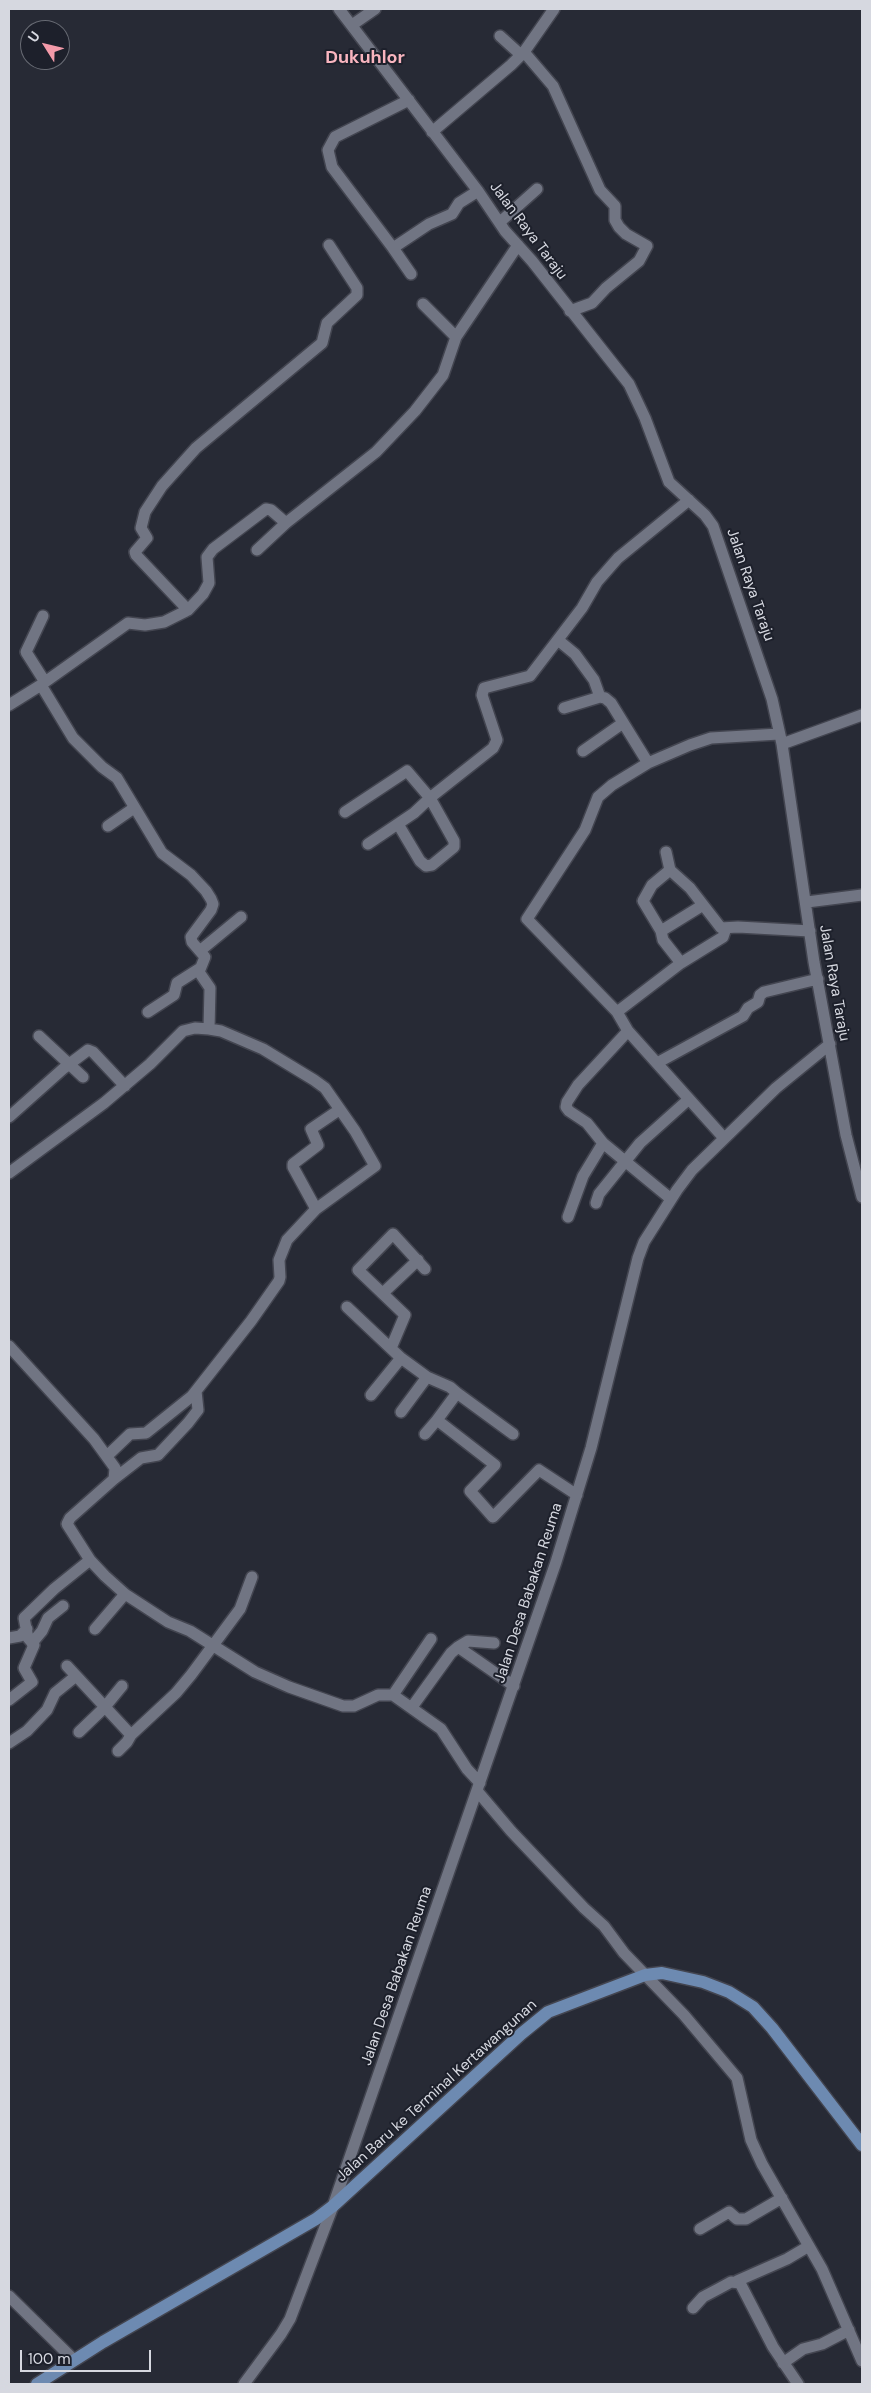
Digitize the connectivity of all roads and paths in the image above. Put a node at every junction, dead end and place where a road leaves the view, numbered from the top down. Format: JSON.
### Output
{"nodes":[{"id":1,"x":339,"y":9,"type":"edge"},
{"id":2,"x":375,"y":9,"type":"edge"},
{"id":3,"x":554,"y":9,"type":"edge"},
{"id":4,"x":352,"y":25,"type":"junction"},
{"id":5,"x":500,"y":36,"type":"dead end"},
{"id":6,"x":522,"y":53,"type":"junction"},
{"id":7,"x":409,"y":100,"type":"junction"},
{"id":8,"x":432,"y":132,"type":"junction"},
{"id":9,"x":537,"y":189,"type":"dead end"},
{"id":10,"x":478,"y":191,"type":"junction"},
{"id":11,"x":500,"y":222,"type":"junction"},
{"id":12,"x":329,"y":245,"type":"dead end"},
{"id":13,"x":518,"y":245,"type":"junction"},
{"id":14,"x":392,"y":248,"type":"junction"},
{"id":15,"x":412,"y":274,"type":"dead end"},
{"id":16,"x":423,"y":304,"type":"dead end"},
{"id":17,"x":570,"y":311,"type":"junction"},
{"id":18,"x":456,"y":337,"type":"junction"},
{"id":19,"x":689,"y":500,"type":"junction"},
{"id":20,"x":286,"y":524,"type":"junction"},
{"id":21,"x":257,"y":550,"type":"dead end"},
{"id":22,"x":188,"y":610,"type":"junction"},
{"id":23,"x":43,"y":616,"type":"dead end"},
{"id":24,"x":558,"y":640,"type":"junction"},
{"id":25,"x":43,"y":684,"type":"junction"},
{"id":26,"x":600,"y":697,"type":"junction"},
{"id":27,"x":9,"y":705,"type":"edge"},
{"id":28,"x":564,"y":708,"type":"dead end"},
{"id":29,"x":862,"y":716,"type":"edge"},
{"id":30,"x":623,"y":723,"type":"junction"},
{"id":31,"x":781,"y":739,"type":"junction"},
{"id":32,"x":583,"y":751,"type":"dead end"},
{"id":33,"x":648,"y":763,"type":"junction"},
{"id":34,"x":430,"y":798,"type":"junction"},
{"id":35,"x":134,"y":808,"type":"junction"},
{"id":36,"x":345,"y":812,"type":"dead end"},
{"id":37,"x":398,"y":824,"type":"junction"},
{"id":38,"x":108,"y":826,"type":"dead end"},
{"id":39,"x":368,"y":844,"type":"dead end"},
{"id":40,"x":666,"y":852,"type":"dead end"},
{"id":41,"x":670,"y":870,"type":"junction"},
{"id":42,"x":862,"y":894,"type":"edge"},
{"id":43,"x":807,"y":902,"type":"junction"},
{"id":44,"x":703,"y":905,"type":"junction"},
{"id":45,"x":241,"y":917,"type":"dead end"},
{"id":46,"x":726,"y":928,"type":"junction"},
{"id":47,"x":661,"y":931,"type":"junction"},
{"id":48,"x":810,"y":931,"type":"junction"},
{"id":49,"x":201,"y":950,"type":"junction"},
{"id":50,"x":681,"y":963,"type":"junction"},
{"id":51,"x":199,"y":969,"type":"junction"},
{"id":52,"x":818,"y":979,"type":"junction"},
{"id":53,"x":148,"y":1012,"type":"dead end"},
{"id":54,"x":617,"y":1012,"type":"junction"},
{"id":55,"x":208,"y":1029,"type":"junction"},
{"id":56,"x":628,"y":1031,"type":"junction"},
{"id":57,"x":40,"y":1036,"type":"dead end"},
{"id":58,"x":830,"y":1044,"type":"junction"},
{"id":59,"x":657,"y":1063,"type":"junction"},
{"id":60,"x":70,"y":1064,"type":"junction"},
{"id":61,"x":83,"y":1077,"type":"dead end"},
{"id":62,"x":124,"y":1086,"type":"junction"},
{"id":63,"x":689,"y":1099,"type":"junction"},
{"id":64,"x":339,"y":1110,"type":"junction"},
{"id":65,"x":9,"y":1117,"type":"edge"},
{"id":66,"x":724,"y":1138,"type":"junction"},
{"id":67,"x":603,"y":1143,"type":"junction"},
{"id":68,"x":626,"y":1160,"type":"junction"},
{"id":69,"x":9,"y":1173,"type":"edge"},
{"id":70,"x":671,"y":1198,"type":"junction"},
{"id":71,"x":862,"y":1198,"type":"edge"},
{"id":72,"x":596,"y":1203,"type":"dead end"},
{"id":73,"x":316,"y":1209,"type":"junction"},
{"id":74,"x":568,"y":1217,"type":"dead end"},
{"id":75,"x":383,"y":1293,"type":"junction"},
{"id":76,"x":347,"y":1308,"type":"dead end"},
{"id":77,"x":9,"y":1346,"type":"edge"},
{"id":78,"x":391,"y":1348,"type":"junction"},
{"id":79,"x":401,"y":1358,"type":"junction"},
{"id":80,"x":427,"y":1377,"type":"junction"},
{"id":81,"x":196,"y":1392,"type":"junction"},
{"id":82,"x":457,"y":1393,"type":"junction"},
{"id":83,"x":371,"y":1395,"type":"dead end"},
{"id":84,"x":401,"y":1412,"type":"dead end"},
{"id":85,"x":436,"y":1420,"type":"junction"},
{"id":86,"x":426,"y":1434,"type":"dead end"},
{"id":87,"x":513,"y":1434,"type":"dead end"},
{"id":88,"x":107,"y":1456,"type":"junction"},
{"id":89,"x":114,"y":1479,"type":"junction"},
{"id":90,"x":577,"y":1495,"type":"junction"},
{"id":91,"x":90,"y":1560,"type":"junction"},
{"id":92,"x":252,"y":1577,"type":"dead end"},
{"id":93,"x":125,"y":1594,"type":"junction"},
{"id":94,"x":63,"y":1606,"type":"dead end"},
{"id":95,"x":27,"y":1629,"type":"junction"},
{"id":96,"x":95,"y":1630,"type":"dead end"},
{"id":97,"x":9,"y":1638,"type":"edge"},
{"id":98,"x":431,"y":1639,"type":"dead end"},
{"id":99,"x":32,"y":1643,"type":"junction"},
{"id":100,"x":494,"y":1643,"type":"dead end"},
{"id":101,"x":212,"y":1647,"type":"junction"},
{"id":102,"x":458,"y":1647,"type":"junction"},
{"id":103,"x":67,"y":1666,"type":"dead end"},
{"id":104,"x":43,"y":1675,"type":"dead end"},
{"id":105,"x":76,"y":1676,"type":"junction"},
{"id":106,"x":32,"y":1682,"type":"junction"},
{"id":107,"x":122,"y":1686,"type":"dead end"},
{"id":108,"x":514,"y":1686,"type":"junction"},
{"id":109,"x":393,"y":1694,"type":"junction"},
{"id":110,"x":9,"y":1700,"type":"edge"},
{"id":111,"x":412,"y":1707,"type":"junction"},
{"id":112,"x":104,"y":1708,"type":"junction"},
{"id":113,"x":79,"y":1732,"type":"dead end"},
{"id":114,"x":130,"y":1735,"type":"junction"},
{"id":115,"x":9,"y":1743,"type":"edge"},
{"id":116,"x":118,"y":1751,"type":"dead end"},
{"id":117,"x":479,"y":1787,"type":"junction"},
{"id":118,"x":645,"y":1975,"type":"junction"},
{"id":119,"x":862,"y":2145,"type":"edge"},
{"id":120,"x":782,"y":2198,"type":"junction"},
{"id":121,"x":333,"y":2206,"type":"junction"},
{"id":122,"x":700,"y":2229,"type":"dead end"},
{"id":123,"x":809,"y":2246,"type":"junction"},
{"id":124,"x":737,"y":2281,"type":"junction"},
{"id":125,"x":9,"y":2296,"type":"edge"},
{"id":126,"x":693,"y":2308,"type":"dead end"},
{"id":127,"x":849,"y":2330,"type":"junction"},
{"id":128,"x":74,"y":2360,"type":"junction"},
{"id":129,"x":862,"y":2361,"type":"edge"},
{"id":130,"x":783,"y":2363,"type":"junction"},
{"id":131,"x":37,"y":2384,"type":"edge"},
{"id":132,"x":244,"y":2384,"type":"edge"},
{"id":133,"x":798,"y":2384,"type":"edge"}],
"edges":[{"from":1,"to":4,"type":"street","name":"Jalan Raya Taraju"},
{"from":2,"to":4,"type":"street"},
{"from":3,"to":6,"type":"street"},
{"from":4,"to":7,"type":"street","name":"Jalan Raya Taraju"},
{"from":5,"to":6,"type":"street"},
{"from":6,"to":8,"type":"street"},
{"from":6,"to":17,"type":"street"},
{"from":7,"to":8,"type":"street","name":"Jalan Raya Taraju"},
{"from":7,"to":14,"type":"street"},
{"from":8,"to":10,"type":"street","name":"Jalan Raya Taraju"},
{"from":9,"to":11,"type":"street"},
{"from":10,"to":11,"type":"street","name":"Jalan Raya Taraju"},
{"from":10,"to":14,"type":"street"},
{"from":11,"to":13,"type":"street","name":"Jalan Raya Taraju"},
{"from":12,"to":22,"type":"street"},
{"from":13,"to":17,"type":"street","name":"Jalan Raya Taraju"},
{"from":13,"to":18,"type":"street"},
{"from":14,"to":15,"type":"street"},
{"from":16,"to":18,"type":"street"},
{"from":17,"to":19,"type":"street","name":"Jalan Raya Taraju"},
{"from":18,"to":20,"type":"street"},
{"from":19,"to":24,"type":"street"},
{"from":19,"to":31,"type":"street","name":"Jalan Raya Taraju"},
{"from":20,"to":21,"type":"street"},
{"from":20,"to":22,"type":"street"},
{"from":22,"to":25,"type":"street"},
{"from":23,"to":25,"type":"street"},
{"from":24,"to":26,"type":"street"},
{"from":24,"to":34,"type":"street"},
{"from":25,"to":27,"type":"street"},
{"from":25,"to":35,"type":"street"},
{"from":26,"to":28,"type":"street"},
{"from":26,"to":30,"type":"street"},
{"from":29,"to":31,"type":"street"},
{"from":30,"to":32,"type":"street"},
{"from":30,"to":33,"type":"street"},
{"from":31,"to":33,"type":"street"},
{"from":31,"to":43,"type":"street","name":"Jalan Raya Taraju"},
{"from":33,"to":54,"type":"street"},
{"from":34,"to":36,"type":"street"},
{"from":34,"to":37,"type":"street"},
{"from":34,"to":37,"type":"street"},
{"from":35,"to":38,"type":"street"},
{"from":35,"to":49,"type":"street"},
{"from":37,"to":39,"type":"street"},
{"from":40,"to":41,"type":"street"},
{"from":41,"to":44,"type":"street"},
{"from":41,"to":47,"type":"street"},
{"from":42,"to":43,"type":"street"},
{"from":43,"to":48,"type":"street","name":"Jalan Raya Taraju"},
{"from":44,"to":46,"type":"street"},
{"from":44,"to":47,"type":"street"},
{"from":45,"to":49,"type":"street"},
{"from":46,"to":48,"type":"street"},
{"from":46,"to":50,"type":"street"},
{"from":47,"to":50,"type":"street"},
{"from":48,"to":52,"type":"street","name":"Jalan Raya Taraju"},
{"from":49,"to":51,"type":"street"},
{"from":50,"to":54,"type":"street"},
{"from":51,"to":53,"type":"street"},
{"from":51,"to":55,"type":"street"},
{"from":52,"to":58,"type":"street","name":"Jalan Raya Taraju"},
{"from":52,"to":59,"type":"street"},
{"from":54,"to":56,"type":"street"},
{"from":55,"to":62,"type":"street"},
{"from":55,"to":64,"type":"street"},
{"from":56,"to":59,"type":"street"},
{"from":56,"to":67,"type":"street"},
{"from":57,"to":60,"type":"street"},
{"from":58,"to":66,"type":"street","name":"Jalan Desa Babakan Reuma"},
{"from":58,"to":71,"type":"street","name":"Jalan Raya Taraju"},
{"from":59,"to":63,"type":"street"},
{"from":60,"to":61,"type":"street"},
{"from":60,"to":62,"type":"street"},
{"from":60,"to":65,"type":"street"},
{"from":62,"to":69,"type":"street"},
{"from":63,"to":66,"type":"street"},
{"from":63,"to":68,"type":"street"},
{"from":64,"to":73,"type":"street"},
{"from":64,"to":73,"type":"street"},
{"from":66,"to":70,"type":"street","name":"Jalan Desa Babakan Reuma"},
{"from":67,"to":68,"type":"street"},
{"from":67,"to":74,"type":"street"},
{"from":68,"to":70,"type":"street"},
{"from":68,"to":72,"type":"street"},
{"from":70,"to":90,"type":"street","name":"Jalan Desa Babakan Reuma"},
{"from":73,"to":81,"type":"street"},
{"from":75,"to":75,"type":"street"},
{"from":75,"to":78,"type":"street"},
{"from":76,"to":78,"type":"street"},
{"from":77,"to":88,"type":"street"},
{"from":78,"to":79,"type":"street"},
{"from":79,"to":80,"type":"street"},
{"from":79,"to":83,"type":"street"},
{"from":80,"to":82,"type":"street"},
{"from":80,"to":84,"type":"street"},
{"from":81,"to":88,"type":"street"},
{"from":81,"to":89,"type":"street"},
{"from":82,"to":85,"type":"street"},
{"from":82,"to":87,"type":"street"},
{"from":85,"to":86,"type":"street"},
{"from":85,"to":90,"type":"street"},
{"from":88,"to":89,"type":"street"},
{"from":89,"to":91,"type":"street"},
{"from":90,"to":108,"type":"street","name":"Jalan Desa Babakan Reuma"},
{"from":91,"to":93,"type":"street"},
{"from":91,"to":95,"type":"street"},
{"from":92,"to":101,"type":"street"},
{"from":93,"to":96,"type":"street"},
{"from":93,"to":101,"type":"street"},
{"from":94,"to":99,"type":"street"},
{"from":95,"to":97,"type":"street"},
{"from":95,"to":99,"type":"street"},
{"from":98,"to":109,"type":"street"},
{"from":99,"to":106,"type":"street"},
{"from":100,"to":102,"type":"street"},
{"from":101,"to":109,"type":"street"},
{"from":101,"to":114,"type":"street"},
{"from":102,"to":108,"type":"street"},
{"from":102,"to":111,"type":"street"},
{"from":103,"to":105,"type":"street"},
{"from":104,"to":106,"type":"street"},
{"from":105,"to":112,"type":"street"},
{"from":105,"to":115,"type":"street"},
{"from":106,"to":110,"type":"street"},
{"from":107,"to":112,"type":"street"},
{"from":108,"to":117,"type":"street","name":"Jalan Desa Babakan Reuma"},
{"from":109,"to":111,"type":"street"},
{"from":111,"to":117,"type":"street"},
{"from":112,"to":113,"type":"street"},
{"from":112,"to":114,"type":"street"},
{"from":114,"to":116,"type":"street"},
{"from":117,"to":118,"type":"street"},
{"from":117,"to":121,"type":"street","name":"Jalan Desa Babakan Reuma"},
{"from":118,"to":119,"type":"main road","name":"Jalan Baru ke Terminal Kertawangunan"},
{"from":118,"to":120,"type":"street"},
{"from":118,"to":121,"type":"main road","name":"Jalan Baru ke Terminal Kertawangunan"},
{"from":120,"to":122,"type":"street"},
{"from":120,"to":123,"type":"street"},
{"from":121,"to":128,"type":"main road","name":"Jalan Baru ke Terminal Kertawangunan"},
{"from":121,"to":132,"type":"street","name":"Jalan Desa Babakan Reuma"},
{"from":123,"to":124,"type":"street"},
{"from":123,"to":127,"type":"street"},
{"from":124,"to":126,"type":"street"},
{"from":124,"to":130,"type":"street"},
{"from":125,"to":128,"type":"street"},
{"from":127,"to":129,"type":"street"},
{"from":127,"to":130,"type":"street"},
{"from":128,"to":131,"type":"main road","name":"Jalan Baru ke Terminal Kertawangunan"},
{"from":130,"to":133,"type":"street"}]}
